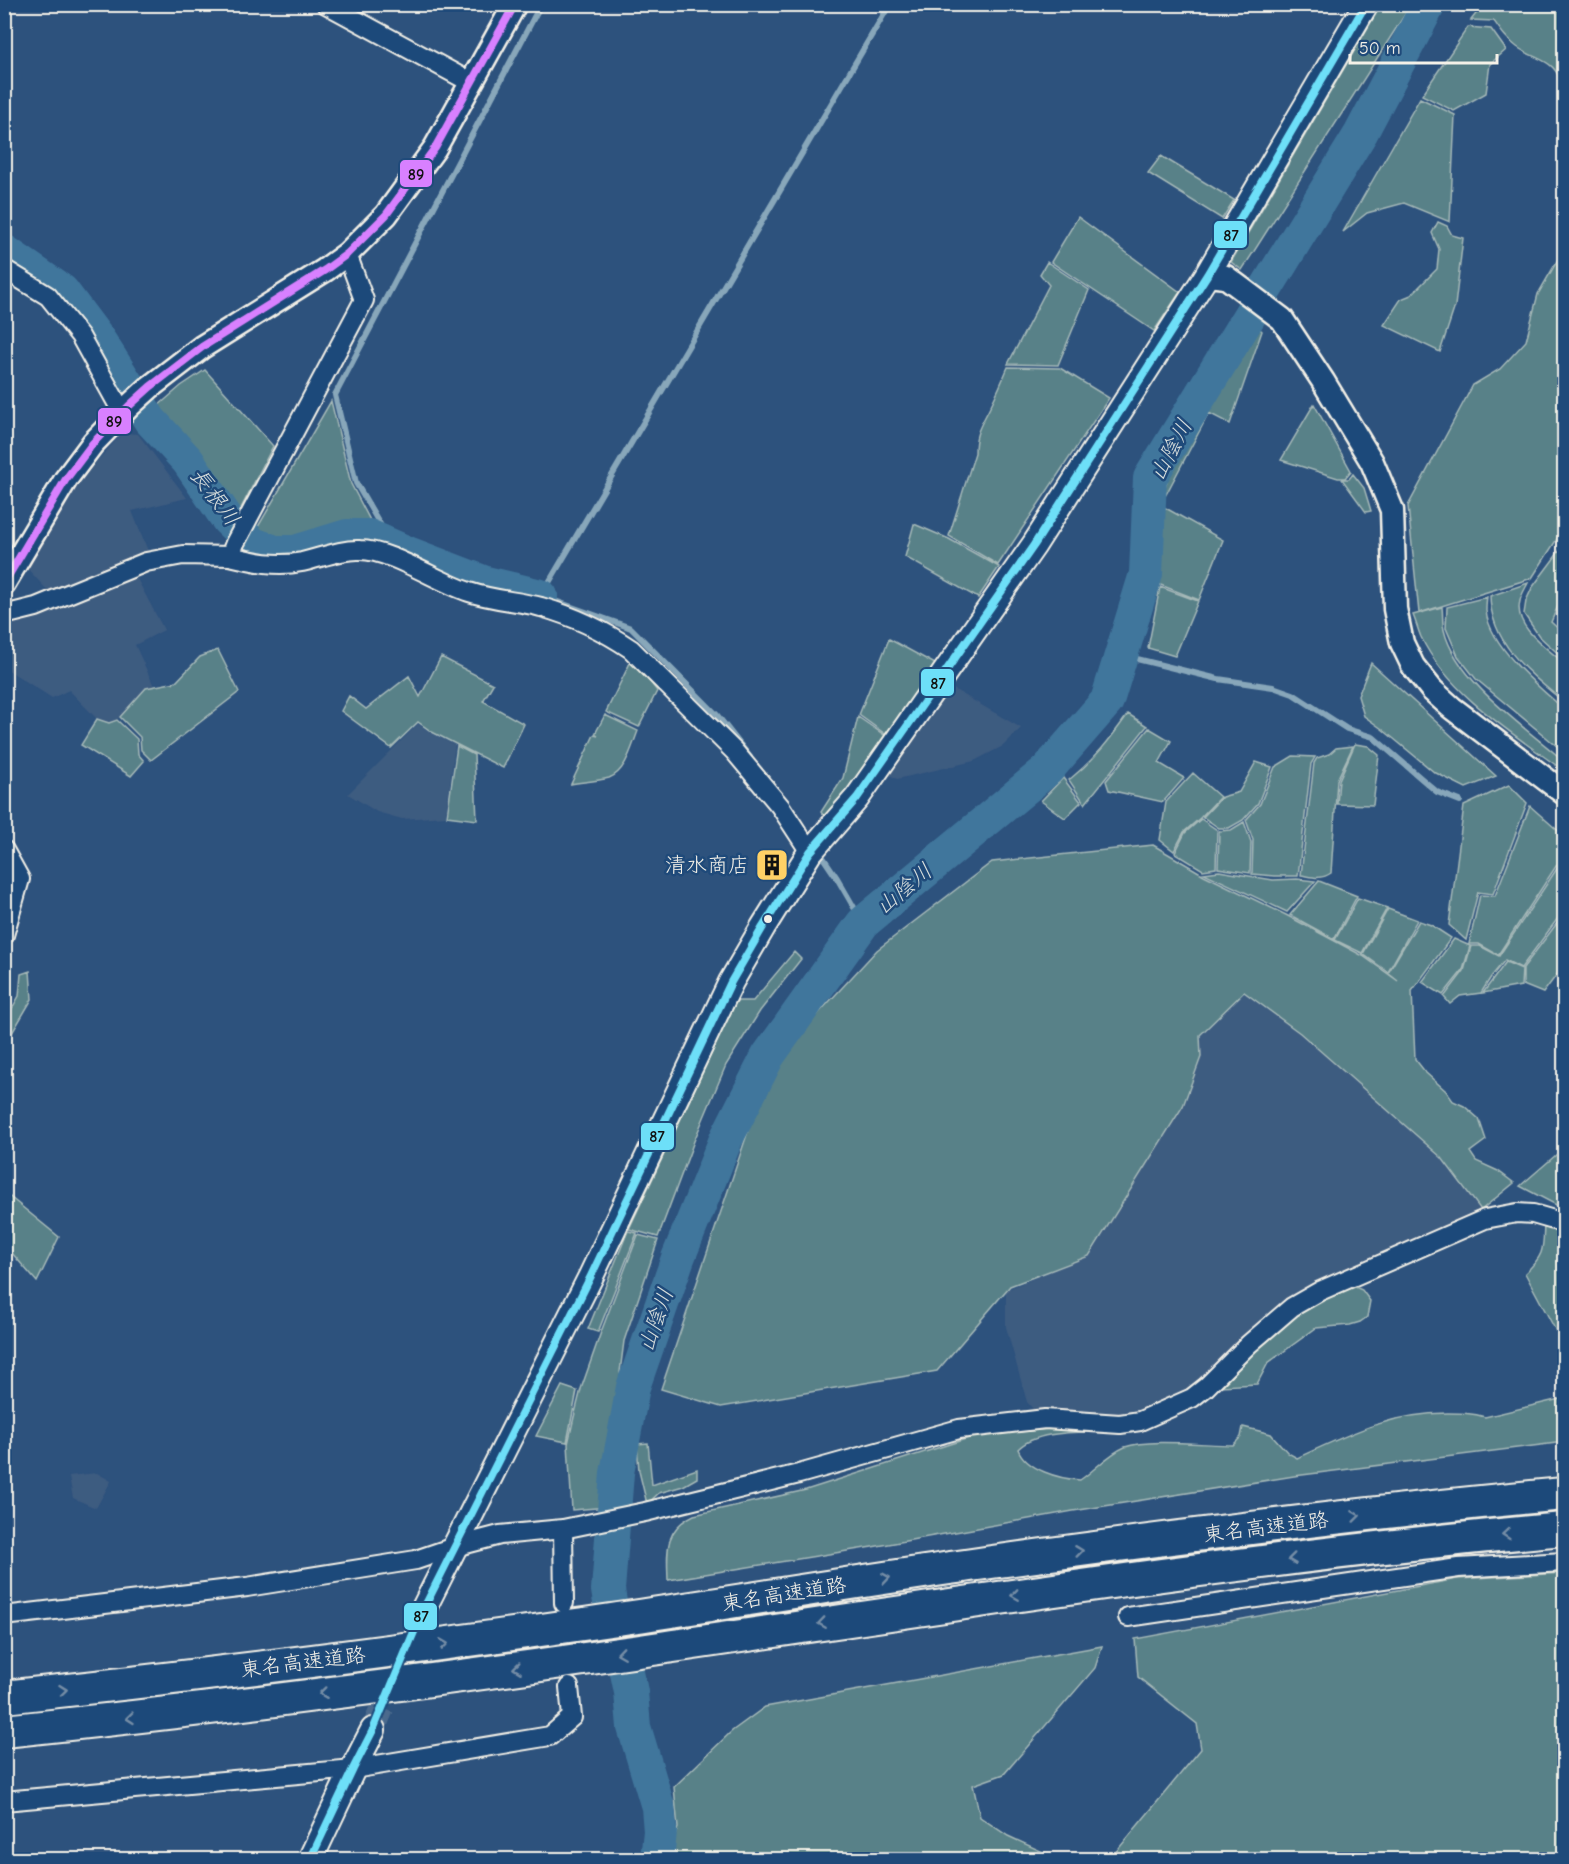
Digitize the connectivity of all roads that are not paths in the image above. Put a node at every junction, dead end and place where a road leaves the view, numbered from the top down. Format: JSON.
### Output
{"nodes":[{"id":1,"x":326,"y":4,"type":"edge"},
{"id":2,"x":515,"y":4,"type":"edge"},
{"id":3,"x":1366,"y":4,"type":"edge"},
{"id":4,"x":472,"y":83,"type":"junction"},
{"id":5,"x":347,"y":254,"type":"junction"},
{"id":6,"x":4,"y":268,"type":"edge"},
{"id":7,"x":1216,"y":276,"type":"junction"},
{"id":8,"x":126,"y":409,"type":"junction"},
{"id":9,"x":232,"y":550,"type":"junction"},
{"id":10,"x":4,"y":583,"type":"edge"},
{"id":11,"x":4,"y":615,"type":"edge"},
{"id":12,"x":1564,"y":793,"type":"edge"},
{"id":13,"x":4,"y":850,"type":"edge"},
{"id":14,"x":810,"y":852,"type":"junction"},
{"id":15,"x":4,"y":935,"type":"edge"},
{"id":16,"x":1564,"y":1223,"type":"edge"},
{"id":17,"x":1564,"y":1494,"type":"edge"},
{"id":18,"x":570,"y":1527,"type":"junction"},
{"id":19,"x":1564,"y":1529,"type":"edge"},
{"id":20,"x":454,"y":1547,"type":"junction"},
{"id":21,"x":1564,"y":1562,"type":"edge"},
{"id":22,"x":424,"y":1608,"type":"tunnel mouth"},
{"id":23,"x":569,"y":1614,"type":"junction"},
{"id":24,"x":4,"y":1616,"type":"edge"},
{"id":25,"x":1128,"y":1617,"type":"dead end"},
{"id":26,"x":572,"y":1674,"type":"junction"},
{"id":27,"x":4,"y":1697,"type":"edge"},
{"id":28,"x":373,"y":1730,"type":"tunnel mouth"},
{"id":29,"x":4,"y":1731,"type":"edge"},
{"id":30,"x":353,"y":1769,"type":"junction"},
{"id":31,"x":4,"y":1801,"type":"edge"},
{"id":32,"x":310,"y":1860,"type":"edge"}],
"edges":[{"from":1,"to":4,"type":"street"},
{"from":2,"to":4,"type":"street"},
{"from":3,"to":7,"type":"main road"},
{"from":4,"to":5,"type":"street"},
{"from":5,"to":8,"type":"street"},
{"from":5,"to":9,"type":"street"},
{"from":6,"to":8,"type":"street"},
{"from":7,"to":12,"type":"street"},
{"from":7,"to":14,"type":"main road"},
{"from":8,"to":10,"type":"street"},
{"from":9,"to":11,"type":"street"},
{"from":9,"to":14,"type":"street"},
{"from":13,"to":15,"type":"street"},
{"from":14,"to":20,"type":"main road"},
{"from":16,"to":18,"type":"street"},
{"from":23,"to":17,"type":"highway","name":"東名高速道路","one_way":true},
{"from":18,"to":20,"type":"street"},
{"from":18,"to":23,"type":"street"},
{"from":19,"to":26,"type":"highway","name":"東名高速道路","one_way":true},
{"from":20,"to":22,"type":"main road"},
{"from":20,"to":24,"type":"street"},
{"from":21,"to":25,"type":"street"},
{"from":27,"to":23,"type":"highway","name":"東名高速道路","one_way":true},
{"from":26,"to":29,"type":"highway","name":"東名高速道路","one_way":true},
{"from":26,"to":30,"type":"street"},
{"from":28,"to":30,"type":"main road"},
{"from":30,"to":31,"type":"street"},
{"from":30,"to":32,"type":"main road"}]}
